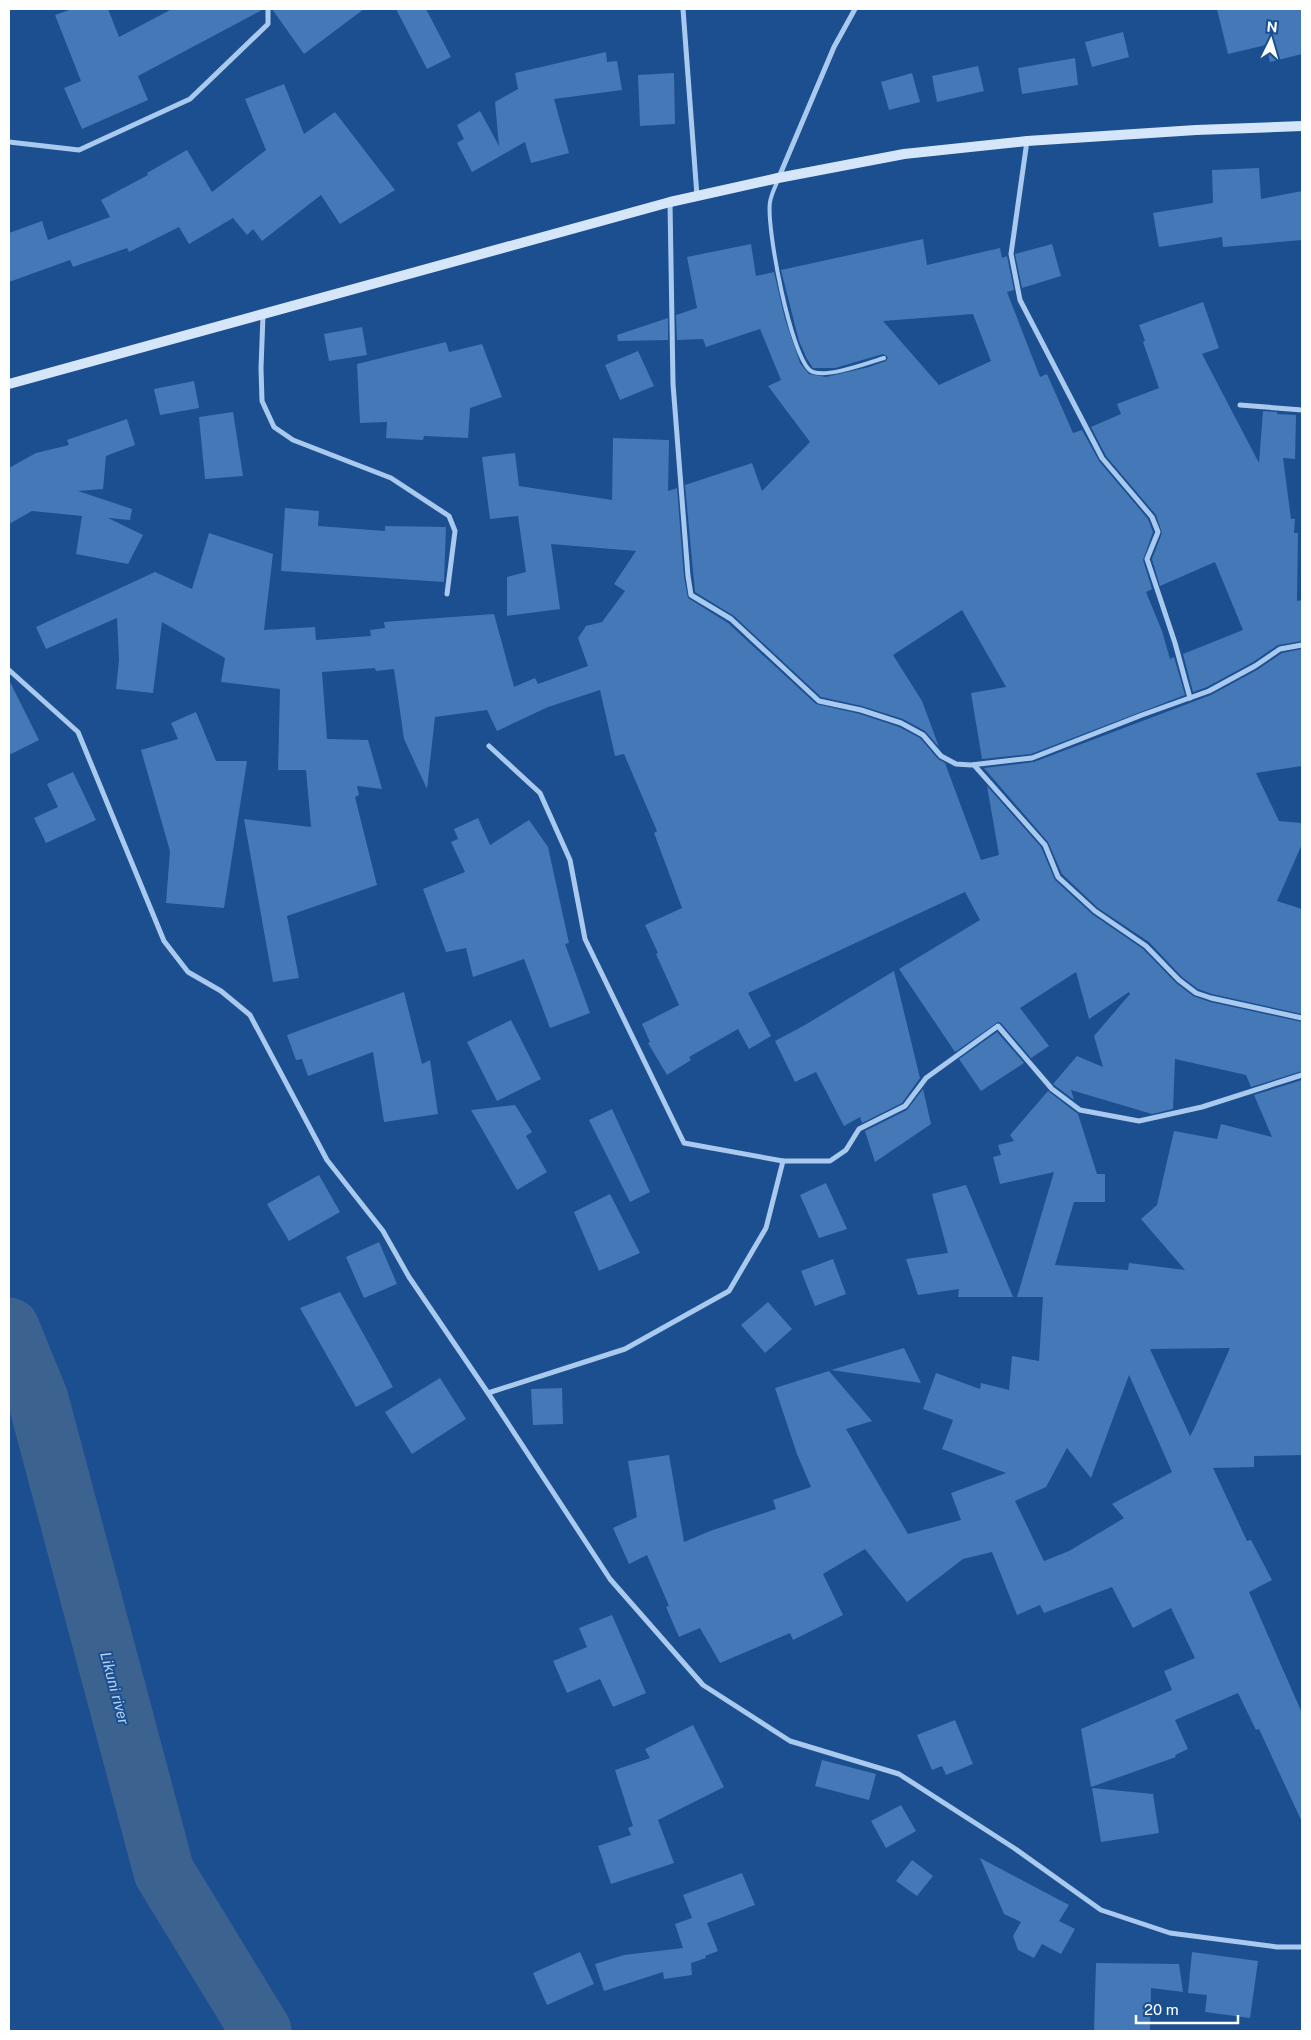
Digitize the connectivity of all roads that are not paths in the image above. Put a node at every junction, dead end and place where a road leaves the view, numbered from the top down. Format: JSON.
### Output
{"nodes":[{"id":1,"x":268,"y":9,"type":"edge"},
{"id":2,"x":682,"y":9,"type":"edge"},
{"id":3,"x":855,"y":9,"type":"edge"},
{"id":4,"x":1302,"y":126,"type":"edge"},
{"id":5,"x":1027,"y":141,"type":"junction"},
{"id":6,"x":9,"y":142,"type":"edge"},
{"id":7,"x":778,"y":178,"type":"junction"},
{"id":8,"x":697,"y":197,"type":"junction"},
{"id":9,"x":670,"y":202,"type":"junction"},
{"id":10,"x":263,"y":315,"type":"junction"},
{"id":11,"x":884,"y":358,"type":"dead end"},
{"id":12,"x":9,"y":384,"type":"edge"},
{"id":13,"x":1240,"y":405,"type":"dead end"},
{"id":14,"x":1302,"y":410,"type":"edge"},
{"id":15,"x":447,"y":594,"type":"dead end"},
{"id":16,"x":1302,"y":645,"type":"edge"},
{"id":17,"x":9,"y":670,"type":"edge"},
{"id":18,"x":1190,"y":698,"type":"junction"},
{"id":19,"x":489,"y":746,"type":"dead end"},
{"id":20,"x":974,"y":765,"type":"junction"},
{"id":21,"x":1302,"y":1018,"type":"edge"},
{"id":22,"x":1302,"y":1075,"type":"edge"},
{"id":23,"x":783,"y":1161,"type":"junction"},
{"id":24,"x":488,"y":1393,"type":"junction"},
{"id":25,"x":1302,"y":1947,"type":"edge"}],
"edges":[{"from":1,"to":6,"type":"street"},
{"from":2,"to":8,"type":"street"},
{"from":3,"to":7,"type":"street"},
{"from":4,"to":5,"type":"street"},
{"from":5,"to":7,"type":"street"},
{"from":5,"to":18,"type":"street"},
{"from":7,"to":8,"type":"street"},
{"from":7,"to":11,"type":"lane"},
{"from":8,"to":9,"type":"street"},
{"from":9,"to":10,"type":"street"},
{"from":9,"to":20,"type":"street"},
{"from":10,"to":12,"type":"street"},
{"from":10,"to":15,"type":"street"},
{"from":13,"to":14,"type":"street"},
{"from":16,"to":18,"type":"street"},
{"from":17,"to":24,"type":"street"},
{"from":18,"to":20,"type":"street"},
{"from":19,"to":23,"type":"street"},
{"from":20,"to":21,"type":"street"},
{"from":22,"to":23,"type":"street"},
{"from":23,"to":24,"type":"street"},
{"from":24,"to":25,"type":"street"}]}
